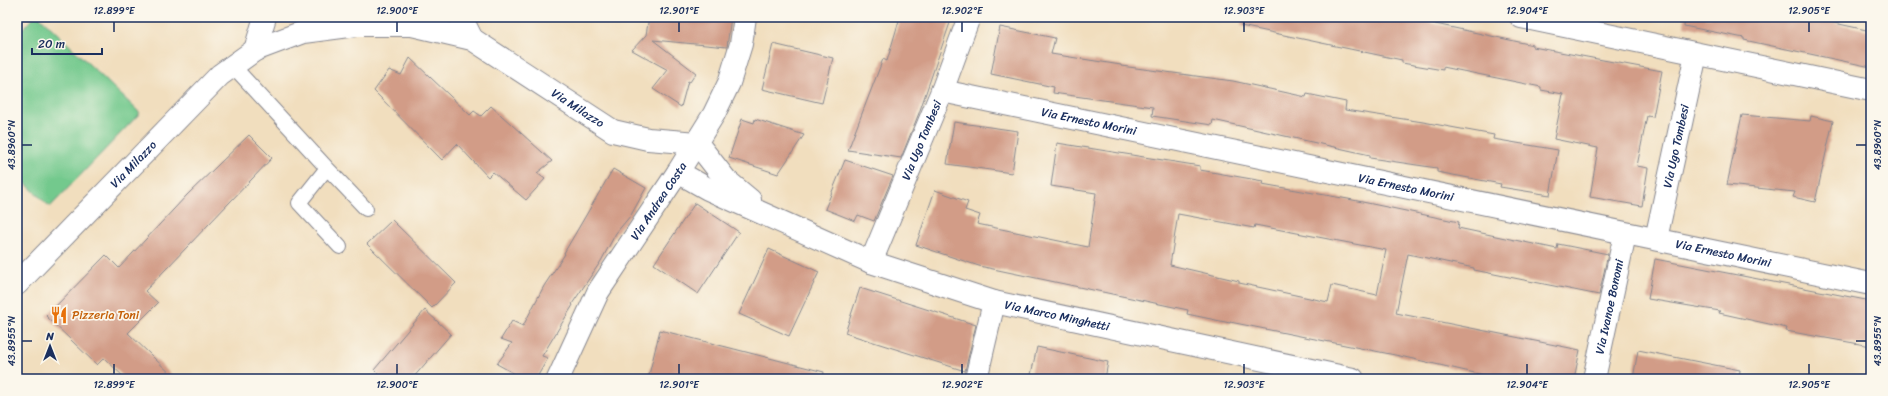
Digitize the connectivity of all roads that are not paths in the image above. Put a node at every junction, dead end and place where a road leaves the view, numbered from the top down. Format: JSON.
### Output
{"nodes":[{"id":1,"x":265,"y":17,"type":"edge"},
{"id":2,"x":461,"y":17,"type":"edge"},
{"id":3,"x":745,"y":17,"type":"edge"},
{"id":4,"x":970,"y":17,"type":"edge"},
{"id":5,"x":1521,"y":17,"type":"edge"},
{"id":6,"x":472,"y":39,"type":"junction"},
{"id":7,"x":255,"y":50,"type":"junction"},
{"id":8,"x":1696,"y":54,"type":"junction"},
{"id":9,"x":233,"y":66,"type":"junction"},
{"id":10,"x":1871,"y":90,"type":"edge"},
{"id":11,"x":942,"y":92,"type":"junction"},
{"id":12,"x":697,"y":143,"type":"junction"},
{"id":13,"x":327,"y":168,"type":"junction"},
{"id":14,"x":678,"y":172,"type":"junction"},
{"id":15,"x":366,"y":209,"type":"dead end"},
{"id":16,"x":772,"y":218,"type":"junction"},
{"id":17,"x":1625,"y":234,"type":"junction"},
{"id":18,"x":1656,"y":239,"type":"junction"},
{"id":19,"x":340,"y":247,"type":"dead end"},
{"id":20,"x":871,"y":262,"type":"junction"},
{"id":21,"x":17,"y":284,"type":"edge"},
{"id":22,"x":1871,"y":284,"type":"edge"},
{"id":23,"x":994,"y":302,"type":"junction"},
{"id":24,"x":1263,"y":370,"type":"edge"},
{"id":25,"x":558,"y":379,"type":"edge"},
{"id":26,"x":976,"y":379,"type":"edge"},
{"id":27,"x":1353,"y":379,"type":"edge"},
{"id":28,"x":1594,"y":379,"type":"edge"}],
"edges":[{"from":1,"to":7,"type":"street"},
{"from":2,"to":6,"type":"street"},
{"from":3,"to":12,"type":"street","name":"Via Andrea Costa"},
{"from":4,"to":11,"type":"street","name":"Via Ugo Tombesi"},
{"from":5,"to":8,"type":"street"},
{"from":6,"to":7,"type":"street","name":"Via Milazzo"},
{"from":6,"to":12,"type":"street","name":"Via Milazzo"},
{"from":7,"to":9,"type":"street","name":"Via Milazzo"},
{"from":8,"to":10,"type":"street"},
{"from":8,"to":18,"type":"street","name":"Via Ugo Tombesi"},
{"from":9,"to":13,"type":"lane"},
{"from":9,"to":21,"type":"street","name":"Via Milazzo"},
{"from":11,"to":17,"type":"street","name":"Via Ernesto Morini"},
{"from":11,"to":20,"type":"street","name":"Via Ugo Tombesi"},
{"from":12,"to":14,"type":"street","name":"Via Andrea Costa"},
{"from":12,"to":16,"type":"street","name":"Via Marco Minghetti"},
{"from":13,"to":15,"type":"lane"},
{"from":13,"to":19,"type":"lane"},
{"from":14,"to":16,"type":"street","name":"Via Marco Minghetti"},
{"from":14,"to":25,"type":"street","name":"Via Andrea Costa"},
{"from":16,"to":20,"type":"street","name":"Via Marco Minghetti"},
{"from":17,"to":18,"type":"street","name":"Via Ernesto Morini"},
{"from":17,"to":28,"type":"street","name":"Via Ivanoe Bonomi"},
{"from":18,"to":22,"type":"street","name":"Via Ernesto Morini"},
{"from":20,"to":23,"type":"street","name":"Via Marco Minghetti"},
{"from":23,"to":24,"type":"street","name":"Via Marco Minghetti"},
{"from":23,"to":26,"type":"street"},
{"from":24,"to":27,"type":"street","name":"Via Marco Minghetti"}]}
